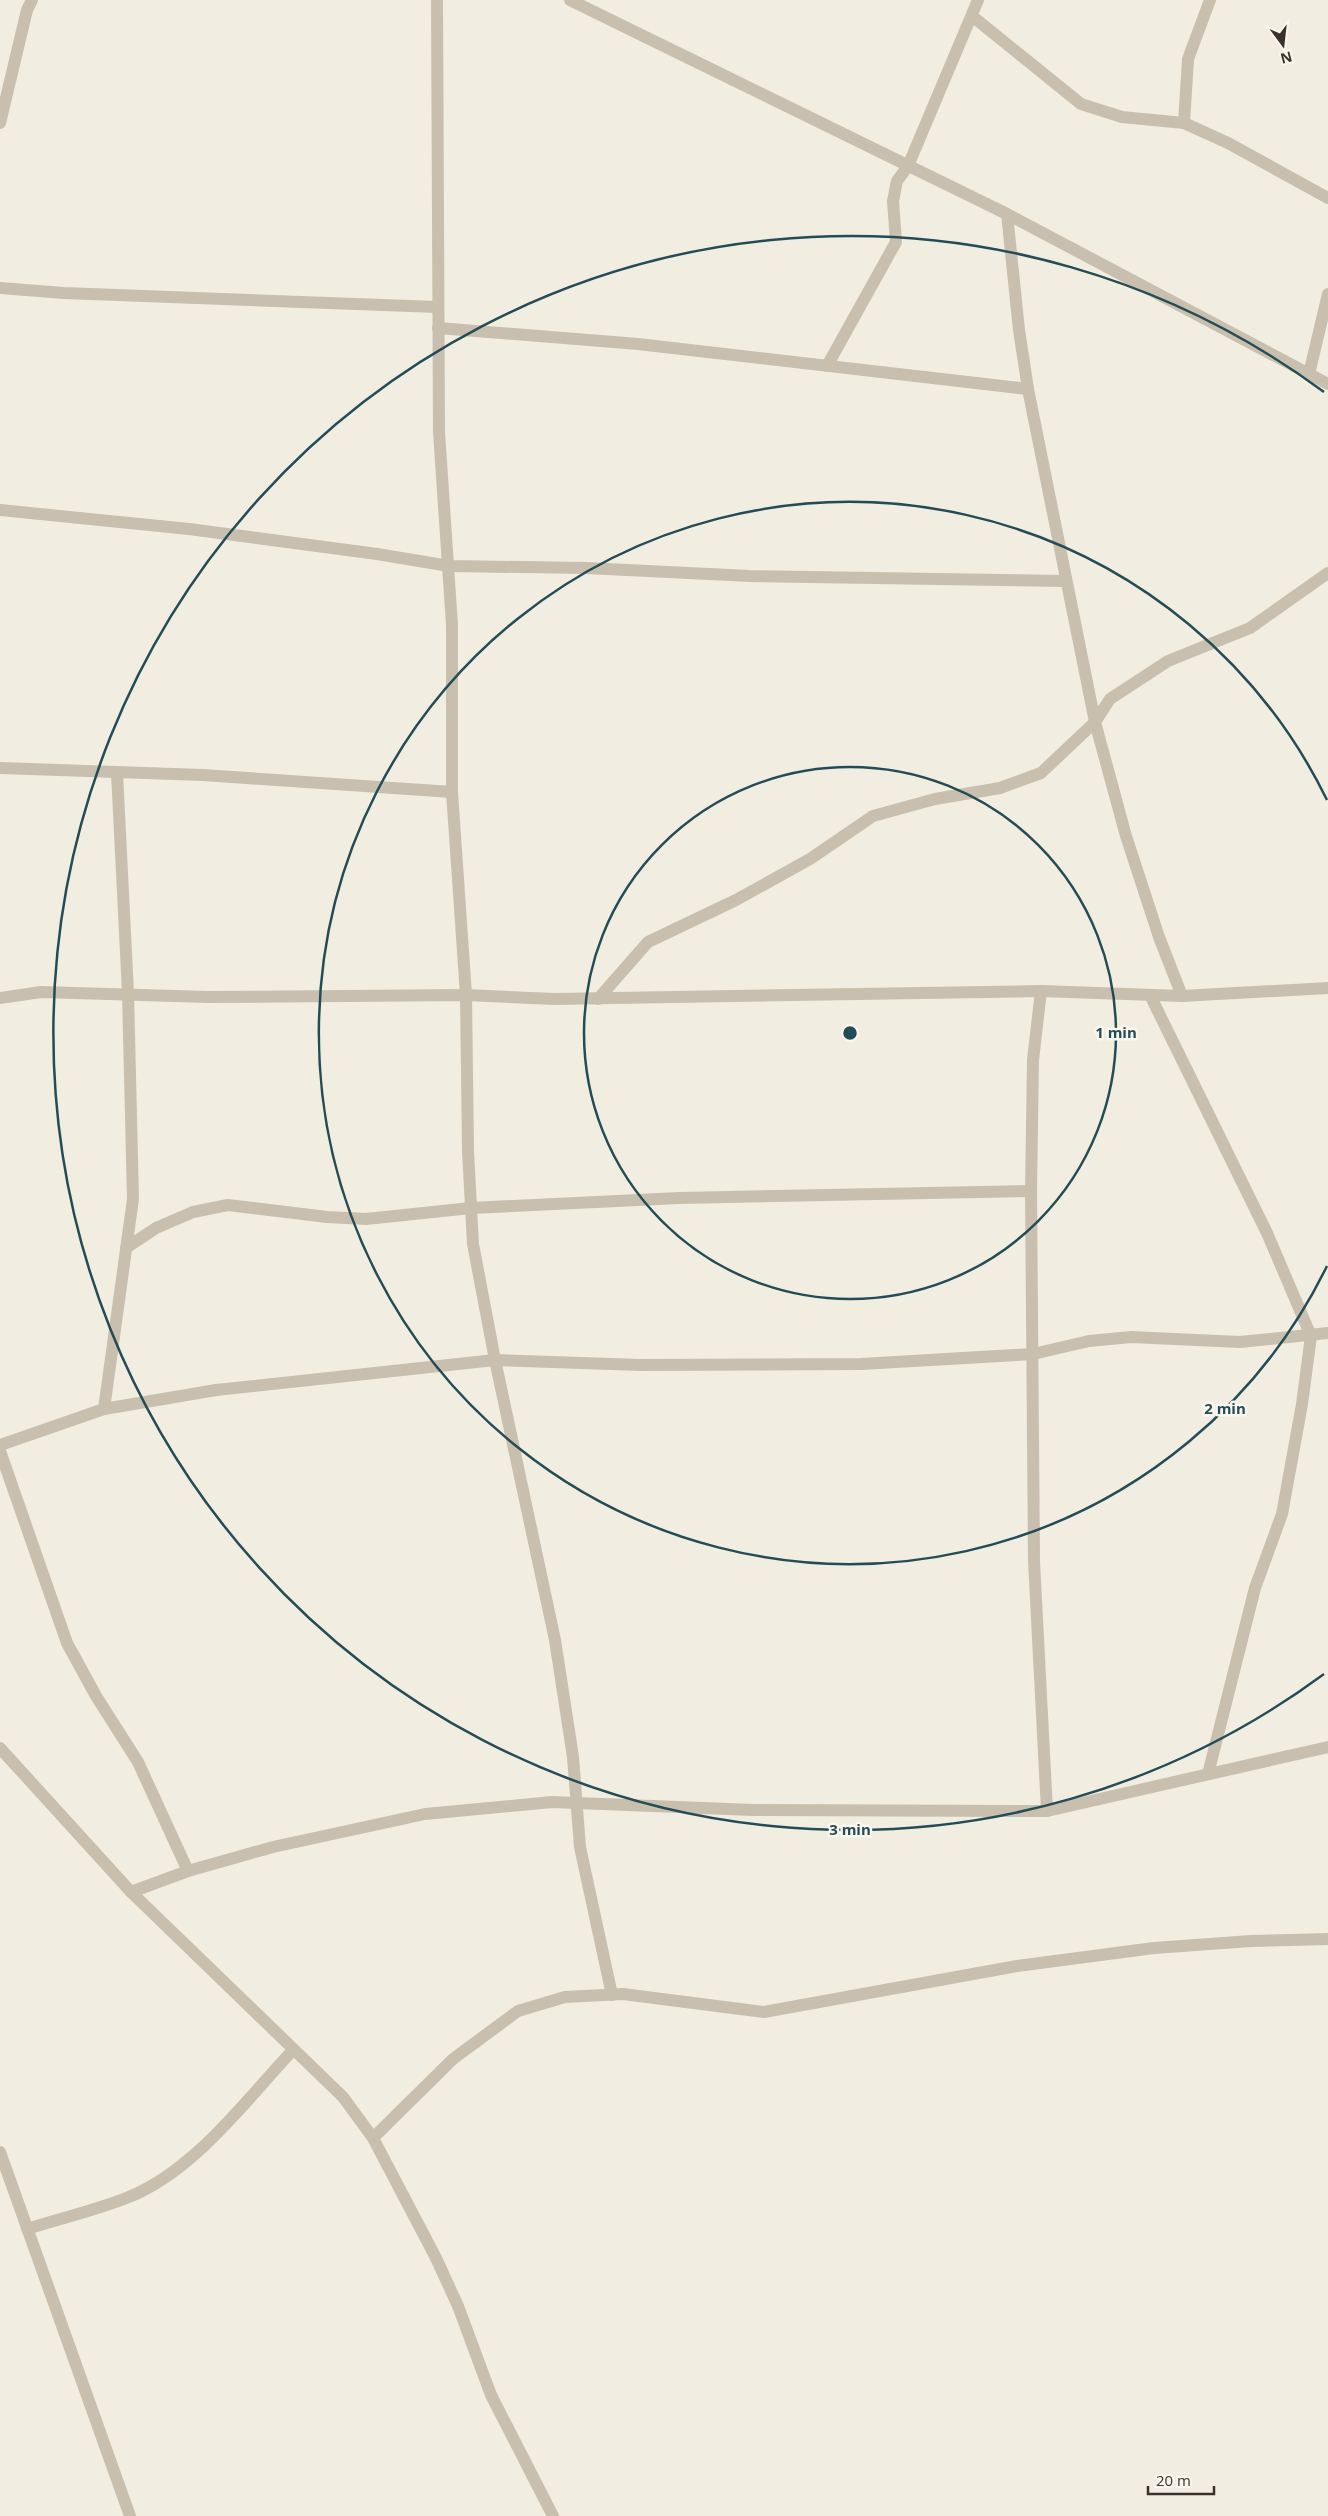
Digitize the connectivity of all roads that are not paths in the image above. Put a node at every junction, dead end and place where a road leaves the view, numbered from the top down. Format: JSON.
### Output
{"nodes":[{"id":1,"x":32,"y":0,"type":"edge"},
{"id":2,"x":437,"y":0,"type":"edge"},
{"id":3,"x":570,"y":0,"type":"edge"},
{"id":4,"x":978,"y":0,"type":"edge"},
{"id":5,"x":1210,"y":0,"type":"edge"},
{"id":6,"x":972,"y":16,"type":"junction"},
{"id":7,"x":0,"y":123,"type":"edge"},
{"id":8,"x":1184,"y":123,"type":"junction"},
{"id":9,"x":908,"y":166,"type":"junction"},
{"id":10,"x":1328,"y":198,"type":"edge"},
{"id":11,"x":1007,"y":214,"type":"junction"},
{"id":12,"x":0,"y":288,"type":"edge"},
{"id":13,"x":1328,"y":294,"type":"edge"},
{"id":14,"x":437,"y":307,"type":"junction"},
{"id":15,"x":438,"y":328,"type":"junction"},
{"id":16,"x":827,"y":366,"type":"junction"},
{"id":17,"x":1309,"y":374,"type":"junction"},
{"id":18,"x":1328,"y":384,"type":"edge"},
{"id":19,"x":1028,"y":389,"type":"junction"},
{"id":20,"x":0,"y":510,"type":"edge"},
{"id":21,"x":449,"y":566,"type":"junction"},
{"id":22,"x":1328,"y":573,"type":"edge"},
{"id":23,"x":1066,"y":581,"type":"junction"},
{"id":24,"x":1095,"y":722,"type":"junction"},
{"id":25,"x":0,"y":768,"type":"edge"},
{"id":26,"x":118,"y":773,"type":"junction"},
{"id":27,"x":452,"y":792,"type":"junction"},
{"id":28,"x":1328,"y":988,"type":"edge"},
{"id":29,"x":1041,"y":991,"type":"junction"},
{"id":30,"x":128,"y":993,"type":"junction"},
{"id":31,"x":1150,"y":995,"type":"junction"},
{"id":32,"x":466,"y":996,"type":"junction"},
{"id":33,"x":1182,"y":996,"type":"junction"},
{"id":34,"x":0,"y":998,"type":"edge"},
{"id":35,"x":598,"y":999,"type":"junction"},
{"id":36,"x":1031,"y":1191,"type":"junction"},
{"id":37,"x":471,"y":1208,"type":"junction"},
{"id":38,"x":126,"y":1248,"type":"junction"},
{"id":39,"x":1328,"y":1333,"type":"edge"},
{"id":40,"x":1311,"y":1336,"type":"junction"},
{"id":41,"x":1033,"y":1354,"type":"junction"},
{"id":42,"x":495,"y":1360,"type":"junction"},
{"id":43,"x":104,"y":1409,"type":"junction"},
{"id":44,"x":0,"y":1446,"type":"edge"},
{"id":45,"x":0,"y":1451,"type":"edge"},
{"id":46,"x":1328,"y":1747,"type":"edge"},
{"id":47,"x":0,"y":1748,"type":"edge"},
{"id":48,"x":1208,"y":1774,"type":"junction"},
{"id":49,"x":577,"y":1803,"type":"junction"},
{"id":50,"x":1047,"y":1811,"type":"junction"},
{"id":51,"x":188,"y":1871,"type":"junction"},
{"id":52,"x":131,"y":1892,"type":"junction"},
{"id":53,"x":1328,"y":1939,"type":"edge"},
{"id":54,"x":612,"y":1995,"type":"junction"},
{"id":55,"x":292,"y":2050,"type":"junction"},
{"id":56,"x":374,"y":2138,"type":"junction"},
{"id":57,"x":0,"y":2152,"type":"edge"},
{"id":58,"x":27,"y":2229,"type":"junction"},
{"id":59,"x":130,"y":2516,"type":"edge"},
{"id":60,"x":553,"y":2516,"type":"edge"}],
"edges":[{"from":1,"to":7,"type":"street"},
{"from":2,"to":14,"type":"street"},
{"from":3,"to":9,"type":"street"},
{"from":4,"to":6,"type":"street"},
{"from":5,"to":8,"type":"street"},
{"from":6,"to":8,"type":"street"},
{"from":6,"to":9,"type":"street"},
{"from":8,"to":10,"type":"street"},
{"from":9,"to":11,"type":"street"},
{"from":9,"to":16,"type":"street"},
{"from":11,"to":17,"type":"street"},
{"from":11,"to":19,"type":"street"},
{"from":12,"to":14,"type":"street"},
{"from":13,"to":17,"type":"street"},
{"from":14,"to":15,"type":"street"},
{"from":15,"to":16,"type":"street"},
{"from":15,"to":21,"type":"street"},
{"from":16,"to":19,"type":"street"},
{"from":17,"to":18,"type":"street"},
{"from":19,"to":23,"type":"street"},
{"from":20,"to":21,"type":"street"},
{"from":21,"to":23,"type":"street"},
{"from":21,"to":27,"type":"street"},
{"from":22,"to":24,"type":"street"},
{"from":23,"to":24,"type":"street"},
{"from":24,"to":33,"type":"street"},
{"from":24,"to":35,"type":"street"},
{"from":25,"to":26,"type":"street"},
{"from":26,"to":27,"type":"street"},
{"from":26,"to":30,"type":"street"},
{"from":27,"to":32,"type":"street"},
{"from":28,"to":33,"type":"street"},
{"from":29,"to":31,"type":"street"},
{"from":29,"to":35,"type":"street"},
{"from":29,"to":36,"type":"street"},
{"from":30,"to":32,"type":"street"},
{"from":30,"to":34,"type":"street"},
{"from":30,"to":38,"type":"street"},
{"from":31,"to":33,"type":"street"},
{"from":31,"to":40,"type":"street"},
{"from":32,"to":35,"type":"street"},
{"from":32,"to":37,"type":"street"},
{"from":36,"to":37,"type":"street"},
{"from":36,"to":41,"type":"street"},
{"from":37,"to":38,"type":"street"},
{"from":37,"to":42,"type":"street"},
{"from":38,"to":43,"type":"street"},
{"from":39,"to":40,"type":"street"},
{"from":40,"to":41,"type":"street"},
{"from":40,"to":48,"type":"street"},
{"from":41,"to":42,"type":"street"},
{"from":41,"to":50,"type":"street"},
{"from":42,"to":43,"type":"street"},
{"from":42,"to":49,"type":"street"},
{"from":43,"to":44,"type":"street"},
{"from":45,"to":51,"type":"street"},
{"from":46,"to":48,"type":"street"},
{"from":47,"to":52,"type":"street"},
{"from":48,"to":50,"type":"street"},
{"from":49,"to":50,"type":"street"},
{"from":49,"to":51,"type":"street"},
{"from":49,"to":54,"type":"street"},
{"from":51,"to":52,"type":"street"},
{"from":52,"to":55,"type":"street"},
{"from":53,"to":54,"type":"street"},
{"from":54,"to":56,"type":"street"},
{"from":55,"to":56,"type":"street"},
{"from":55,"to":58,"type":"street"},
{"from":56,"to":60,"type":"street"},
{"from":57,"to":58,"type":"street"},
{"from":58,"to":59,"type":"street"}]}
